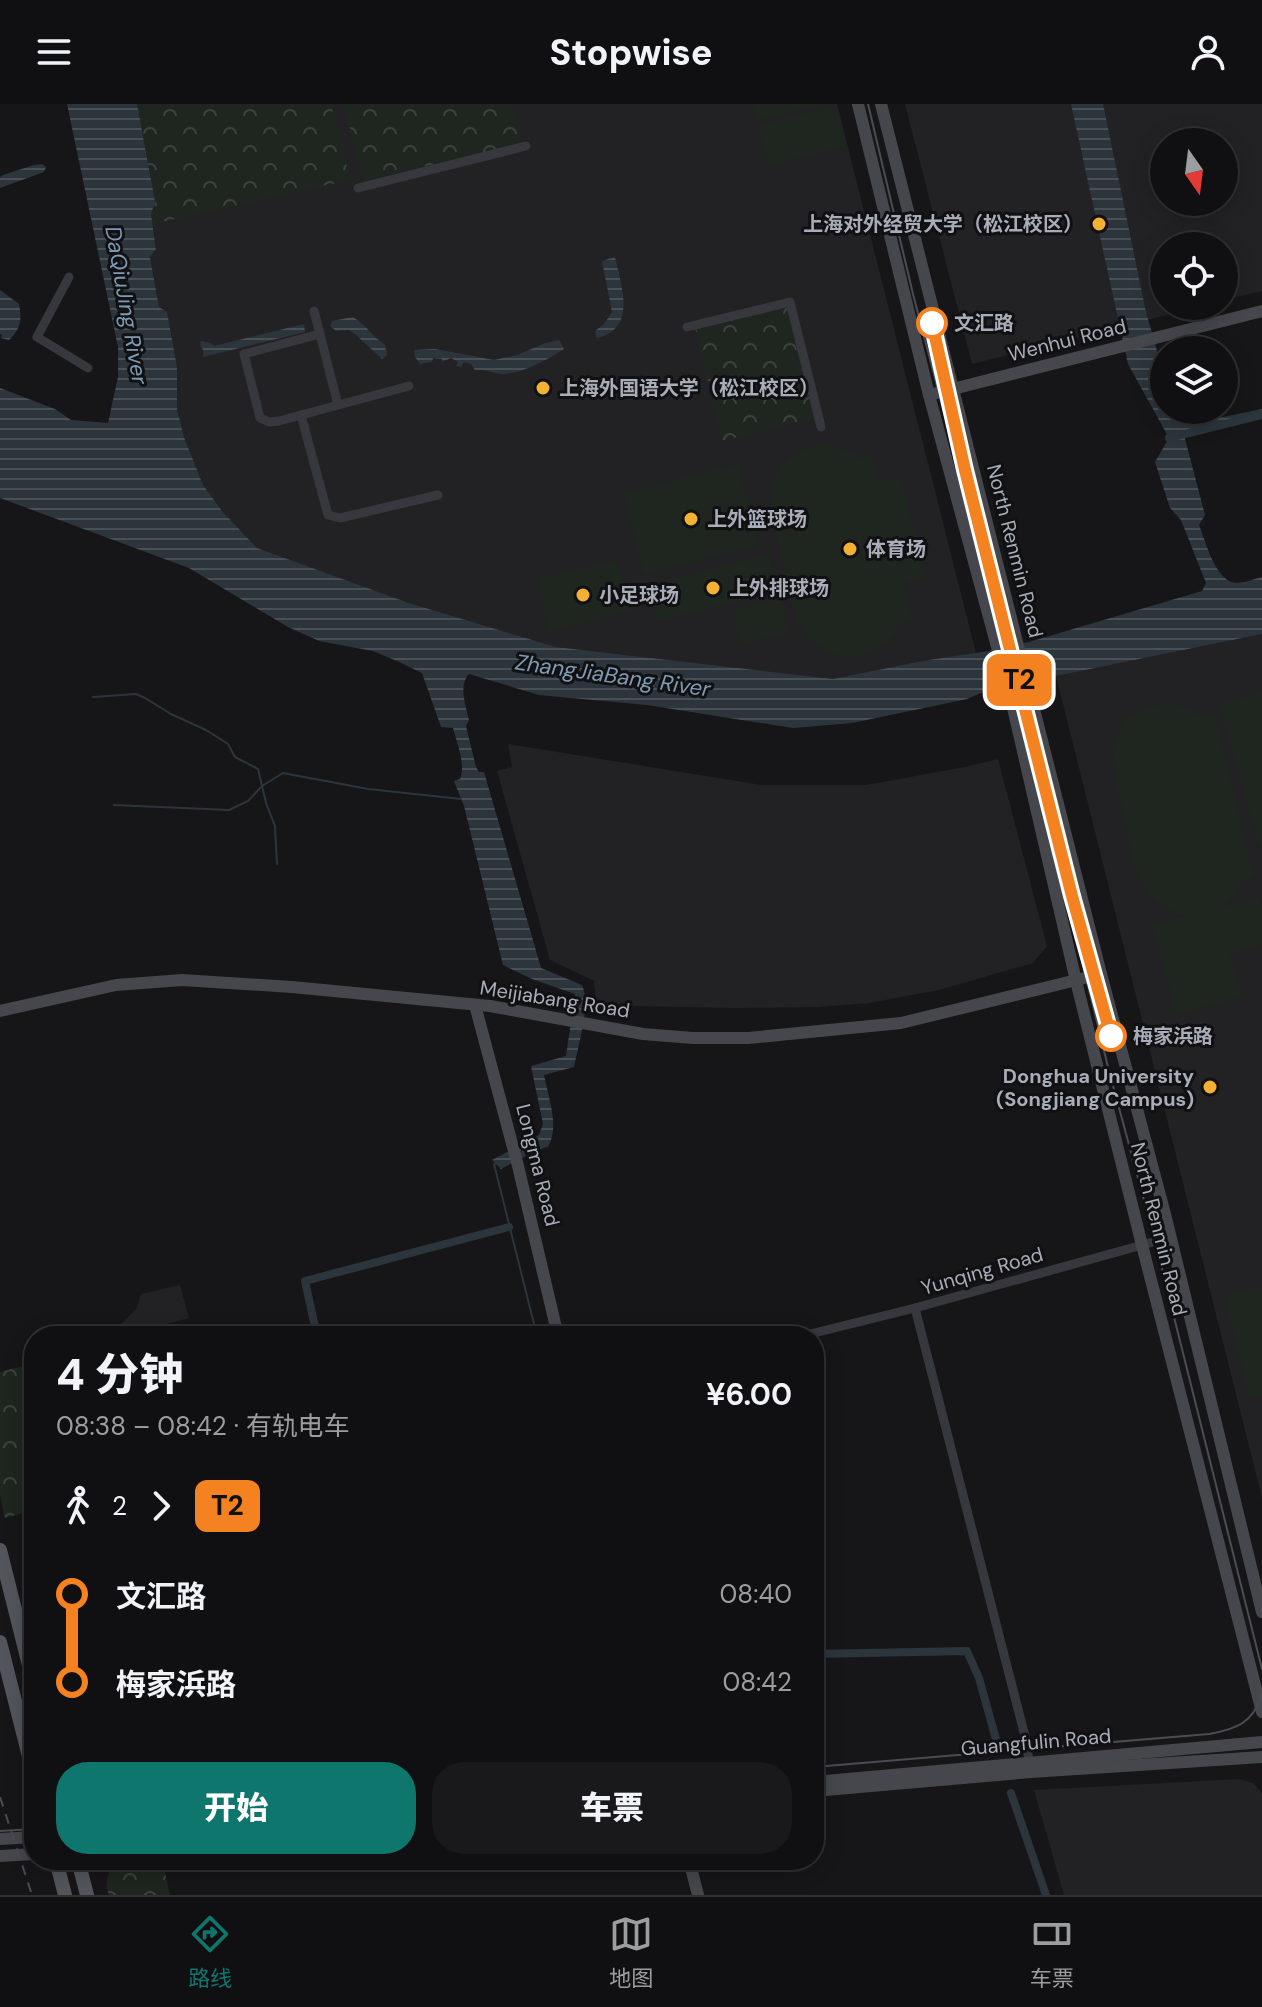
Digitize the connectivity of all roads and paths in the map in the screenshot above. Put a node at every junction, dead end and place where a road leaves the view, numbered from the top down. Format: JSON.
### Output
{"nodes":[{"id":1,"x":858,"y":104,"type":"edge"},
{"id":2,"x":881,"y":104,"type":"edge"},
{"id":3,"x":526,"y":146,"type":"dead end"},
{"id":4,"x":358,"y":188,"type":"dead end"},
{"id":5,"x":69,"y":277,"type":"dead end"},
{"id":6,"x":314,"y":311,"type":"dead end"},
{"id":7,"x":1262,"y":311,"type":"edge"},
{"id":8,"x":687,"y":327,"type":"dead end"},
{"id":9,"x":320,"y":334,"type":"junction"},
{"id":10,"x":88,"y":368,"type":"dead end"},
{"id":11,"x":409,"y":386,"type":"dead end"},
{"id":12,"x":954,"y":389,"type":"junction"},
{"id":13,"x":929,"y":395,"type":"junction"},
{"id":14,"x":338,"y":405,"type":"junction"},
{"id":15,"x":301,"y":415,"type":"junction"},
{"id":16,"x":821,"y":427,"type":"dead end"},
{"id":17,"x":438,"y":495,"type":"dead end"},
{"id":18,"x":1101,"y":974,"type":"junction"},
{"id":19,"x":1076,"y":981,"type":"junction"},
{"id":20,"x":475,"y":1005,"type":"junction"},
{"id":21,"x":0,"y":1011,"type":"edge"},
{"id":22,"x":1171,"y":1237,"type":"junction"},
{"id":23,"x":1142,"y":1245,"type":"junction"},
{"id":24,"x":915,"y":1308,"type":"junction"},
{"id":25,"x":556,"y":1326,"type":"edge"},
{"id":26,"x":824,"y":1331,"type":"edge"},
{"id":27,"x":0,"y":1550,"type":"edge"},
{"id":28,"x":1262,"y":1612,"type":"edge"},
{"id":29,"x":0,"y":1642,"type":"edge"},
{"id":30,"x":24,"y":1645,"type":"edge"},
{"id":31,"x":1262,"y":1712,"type":"edge"},
{"id":32,"x":24,"y":1737,"type":"edge"},
{"id":33,"x":1262,"y":1742,"type":"edge"},
{"id":34,"x":1262,"y":1757,"type":"edge"},
{"id":35,"x":1029,"y":1763,"type":"junction"},
{"id":36,"x":824,"y":1781,"type":"edge"},
{"id":37,"x":824,"y":1790,"type":"edge"},
{"id":38,"x":24,"y":1838,"type":"edge"},
{"id":39,"x":0,"y":1839,"type":"edge"},
{"id":40,"x":24,"y":1855,"type":"edge"},
{"id":41,"x":0,"y":1856,"type":"edge"},
{"id":42,"x":59,"y":1870,"type":"edge"},
{"id":43,"x":81,"y":1870,"type":"edge"},
{"id":44,"x":692,"y":1870,"type":"edge"},
{"id":45,"x":65,"y":1895,"type":"edge"},
{"id":46,"x":87,"y":1895,"type":"edge"},
{"id":47,"x":698,"y":1895,"type":"edge"}],
"edges":[{"from":1,"to":13,"type":"main road","name":"North Renmin Road"},
{"from":2,"to":12,"type":"main road","name":"North Renmin Road"},
{"from":3,"to":4,"type":"street"},
{"from":5,"to":10,"type":"street"},
{"from":6,"to":9,"type":"street"},
{"from":7,"to":12,"type":"main road","name":"Wenhui Road"},
{"from":8,"to":16,"type":"street"},
{"from":9,"to":14,"type":"street"},
{"from":9,"to":15,"type":"street"},
{"from":11,"to":14,"type":"street"},
{"from":12,"to":13,"type":"main road","name":"Wenhui Road"},
{"from":12,"to":18,"type":"main road","name":"North Renmin Road"},
{"from":13,"to":19,"type":"main road","name":"North Renmin Road"},
{"from":14,"to":15,"type":"street"},
{"from":15,"to":17,"type":"street"},
{"from":18,"to":19,"type":"main road","name":"Meijiabang Road"},
{"from":18,"to":22,"type":"main road","name":"North Renmin Road"},
{"from":19,"to":20,"type":"main road","name":"Meijiabang Road"},
{"from":19,"to":23,"type":"main road","name":"North Renmin Road"},
{"from":20,"to":21,"type":"main road","name":"Meijiabang Road"},
{"from":20,"to":25,"type":"main road","name":"Longma Road"},
{"from":22,"to":23,"type":"street","name":"Yunqing Road"},
{"from":22,"to":28,"type":"main road","name":"North Renmin Road"},
{"from":23,"to":24,"type":"street","name":"Yunqing Road"},
{"from":23,"to":31,"type":"main road","name":"North Renmin Road"},
{"from":24,"to":26,"type":"street","name":"Yunqing Road"},
{"from":24,"to":35,"type":"street"},
{"from":27,"to":30,"type":"main road"},
{"from":29,"to":32,"type":"main road"},
{"from":33,"to":35,"type":"main road","name":"Guangfulin Road"},
{"from":34,"to":37,"type":"main road","name":"Guangfulin Road"},
{"from":35,"to":36,"type":"main road","name":"Guangfulin Road"},
{"from":38,"to":39,"type":"main road"},
{"from":40,"to":41,"type":"main road"},
{"from":42,"to":45,"type":"main road"},
{"from":43,"to":46,"type":"main road"},
{"from":44,"to":47,"type":"main road"}]}
